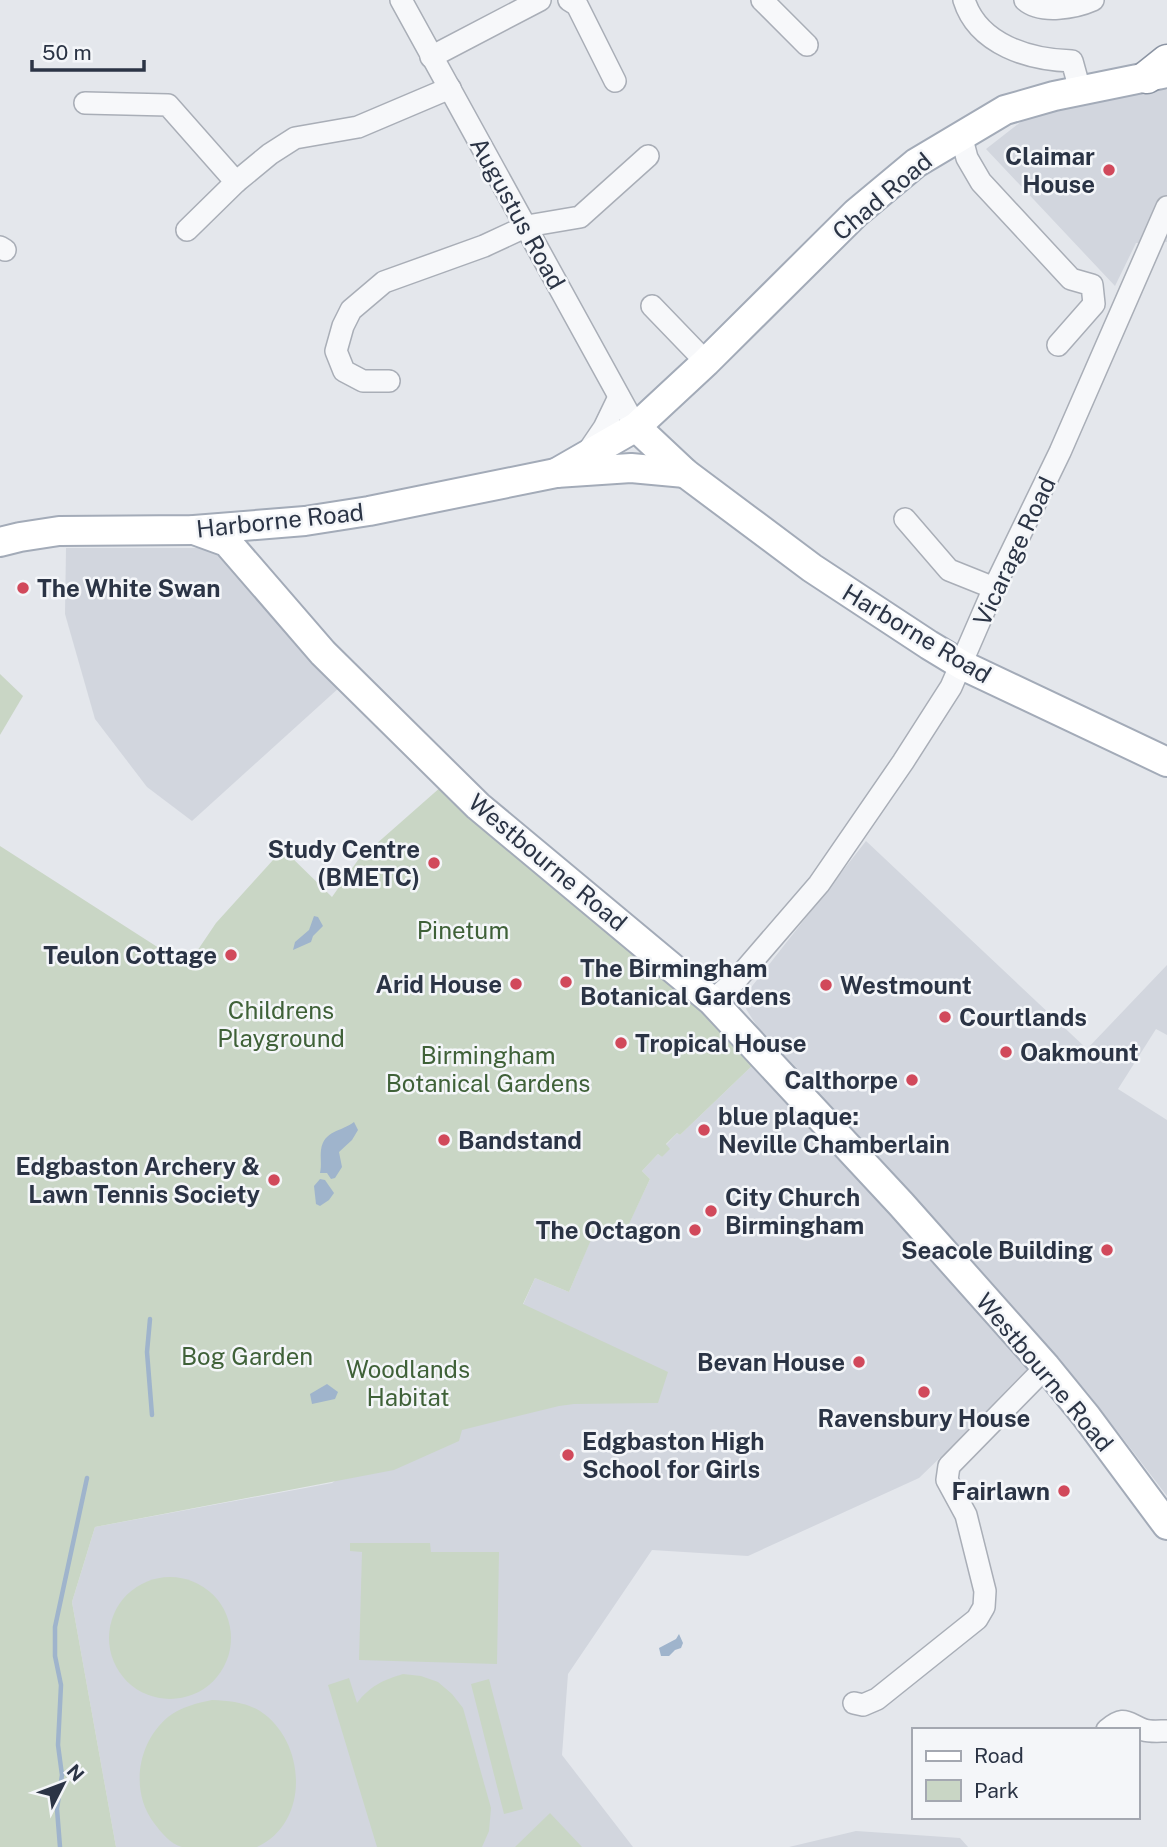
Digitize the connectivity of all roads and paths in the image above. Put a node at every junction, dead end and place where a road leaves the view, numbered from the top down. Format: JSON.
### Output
{"nodes":[{"id":1,"x":401,"y":0,"type":"edge"},
{"id":2,"x":540,"y":0,"type":"edge"},
{"id":3,"x":569,"y":0,"type":"edge"},
{"id":4,"x":762,"y":0,"type":"edge"},
{"id":5,"x":964,"y":0,"type":"edge"},
{"id":6,"x":1025,"y":0,"type":"edge"},
{"id":7,"x":1093,"y":0,"type":"edge"},
{"id":8,"x":807,"y":45,"type":"dead end"},
{"id":9,"x":430,"y":57,"type":"junction"},
{"id":10,"x":1162,"y":73,"type":"edge"},
{"id":11,"x":615,"y":81,"type":"dead end"},
{"id":12,"x":450,"y":88,"type":"junction"},
{"id":13,"x":1080,"y":90,"type":"junction"},
{"id":14,"x":85,"y":103,"type":"dead end"},
{"id":15,"x":961,"y":135,"type":"junction"},
{"id":16,"x":648,"y":156,"type":"dead end"},
{"id":17,"x":236,"y":182,"type":"junction"},
{"id":18,"x":1167,"y":206,"type":"edge"},
{"id":19,"x":527,"y":226,"type":"junction"},
{"id":20,"x":187,"y":230,"type":"dead end"},
{"id":21,"x":1092,"y":285,"type":"junction"},
{"id":22,"x":652,"y":306,"type":"dead end"},
{"id":23,"x":1123,"y":306,"type":"junction"},
{"id":24,"x":1058,"y":345,"type":"dead end"},
{"id":25,"x":706,"y":362,"type":"junction"},
{"id":26,"x":389,"y":381,"type":"dead end"},
{"id":27,"x":633,"y":412,"type":"junction"},
{"id":28,"x":556,"y":473,"type":"junction"},
{"id":29,"x":685,"y":473,"type":"junction"},
{"id":30,"x":905,"y":519,"type":"dead end"},
{"id":31,"x":232,"y":534,"type":"junction"},
{"id":32,"x":0,"y":542,"type":"edge"},
{"id":33,"x":994,"y":588,"type":"junction"},
{"id":34,"x":962,"y":665,"type":"junction"},
{"id":35,"x":1167,"y":762,"type":"edge"},
{"id":36,"x":712,"y":1001,"type":"junction"},
{"id":37,"x":1046,"y":1367,"type":"junction"},
{"id":38,"x":1167,"y":1525,"type":"edge"},
{"id":39,"x":854,"y":1703,"type":"dead end"},
{"id":40,"x":1110,"y":1728,"type":"edge"},
{"id":41,"x":1167,"y":1731,"type":"edge"}],
"edges":[{"from":1,"to":9,"type":"street","name":"Augustus Road"},
{"from":2,"to":9,"type":"street"},
{"from":3,"to":11,"type":"street"},
{"from":4,"to":8,"type":"street"},
{"from":5,"to":13,"type":"street"},
{"from":6,"to":7,"type":"street"},
{"from":9,"to":12,"type":"street","name":"Augustus Road"},
{"from":10,"to":13,"type":"main road","name":"Chad Road"},
{"from":12,"to":17,"type":"street"},
{"from":12,"to":19,"type":"street","name":"Augustus Road"},
{"from":13,"to":15,"type":"main road","name":"Chad Road"},
{"from":14,"to":17,"type":"street"},
{"from":15,"to":21,"type":"street"},
{"from":15,"to":25,"type":"main road","name":"Chad Road"},
{"from":16,"to":19,"type":"street"},
{"from":17,"to":20,"type":"street"},
{"from":18,"to":23,"type":"street","name":"Vicarage Road"},
{"from":19,"to":26,"type":"street"},
{"from":19,"to":27,"type":"street","name":"Augustus Road"},
{"from":21,"to":23,"type":"street"},
{"from":21,"to":24,"type":"street"},
{"from":22,"to":25,"type":"street"},
{"from":23,"to":33,"type":"street","name":"Vicarage Road"},
{"from":25,"to":27,"type":"main road","name":"Chad Road"},
{"from":27,"to":28,"type":"main road","name":"Harborne Road"},
{"from":27,"to":29,"type":"main road","name":"Harborne Road"},
{"from":28,"to":29,"type":"main road","name":"Harborne Road"},
{"from":28,"to":31,"type":"main road","name":"Harborne Road"},
{"from":29,"to":34,"type":"main road","name":"Harborne Road"},
{"from":30,"to":33,"type":"street"},
{"from":31,"to":32,"type":"main road","name":"Harborne Road"},
{"from":31,"to":36,"type":"main road","name":"Westbourne Road"},
{"from":33,"to":34,"type":"street","name":"Vicarage Road"},
{"from":34,"to":35,"type":"main road","name":"Harborne Road"},
{"from":34,"to":36,"type":"street","name":"Vicarage Road"},
{"from":36,"to":37,"type":"main road","name":"Westbourne Road"},
{"from":37,"to":38,"type":"main road","name":"Westbourne Road"},
{"from":37,"to":39,"type":"street"},
{"from":40,"to":41,"type":"street"}]}
